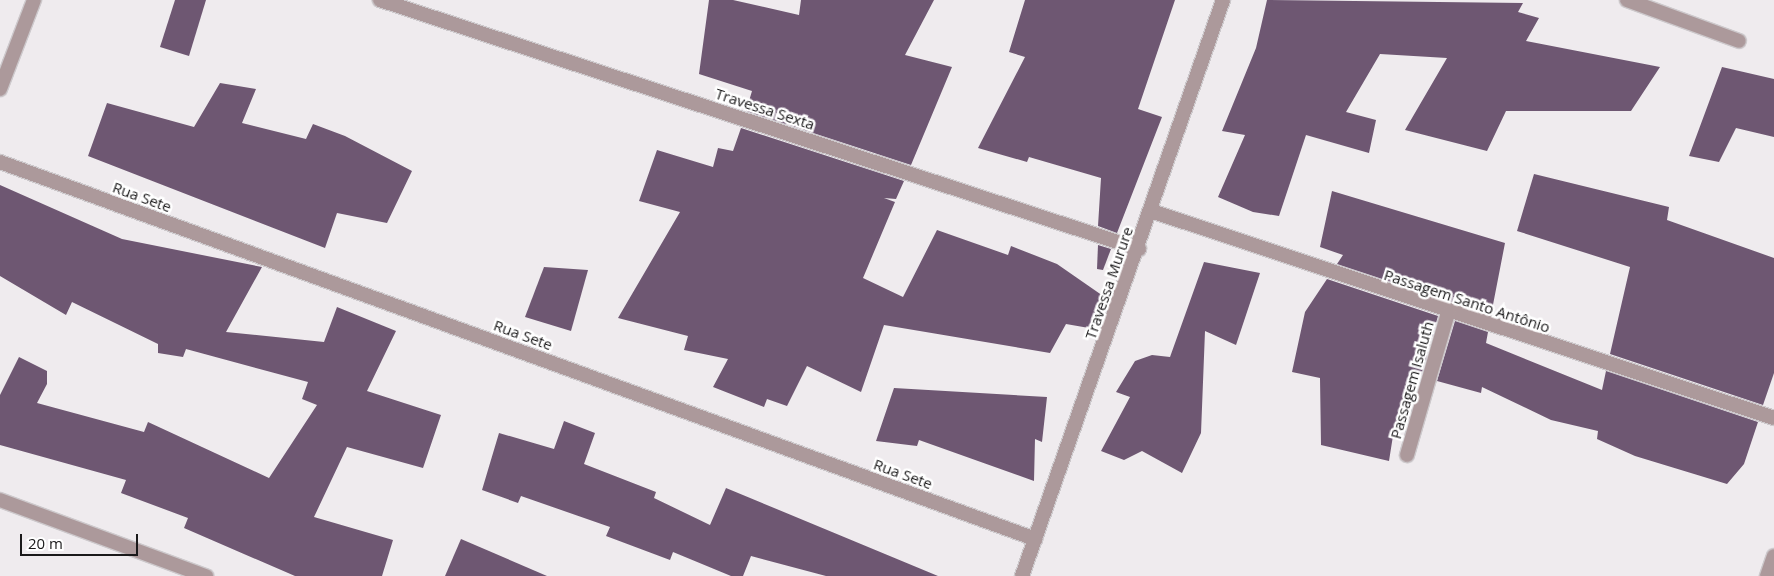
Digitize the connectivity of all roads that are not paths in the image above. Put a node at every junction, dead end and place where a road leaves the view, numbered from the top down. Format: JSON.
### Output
{"nodes":[{"id":1,"x":34,"y":0,"type":"edge"},
{"id":2,"x":380,"y":0,"type":"edge"},
{"id":3,"x":1223,"y":0,"type":"edge"},
{"id":4,"x":1627,"y":0,"type":"edge"},
{"id":5,"x":1739,"y":41,"type":"dead end"},
{"id":6,"x":6,"y":59,"type":"edge"},
{"id":7,"x":0,"y":89,"type":"edge"},
{"id":8,"x":0,"y":162,"type":"edge"},
{"id":9,"x":1151,"y":210,"type":"junction"},
{"id":10,"x":1140,"y":249,"type":"junction"},
{"id":11,"x":1448,"y":313,"type":"junction"},
{"id":12,"x":1774,"y":418,"type":"edge"},
{"id":13,"x":1407,"y":455,"type":"dead end"},
{"id":14,"x":0,"y":500,"type":"edge"},
{"id":15,"x":1034,"y":539,"type":"junction"},
{"id":16,"x":1774,"y":556,"type":"edge"},
{"id":17,"x":206,"y":576,"type":"edge"},
{"id":18,"x":1022,"y":576,"type":"edge"},
{"id":19,"x":1767,"y":576,"type":"edge"}],
"edges":[{"from":1,"to":6,"type":"street"},
{"from":2,"to":10,"type":"street","name":"Travessa Sexta"},
{"from":3,"to":9,"type":"street","name":"Travessa Murure"},
{"from":4,"to":5,"type":"street"},
{"from":6,"to":7,"type":"street"},
{"from":8,"to":15,"type":"street","name":"Rua Sete"},
{"from":9,"to":10,"type":"street","name":"Travessa Murure"},
{"from":9,"to":11,"type":"street","name":"Passagem Santo Antônio"},
{"from":10,"to":15,"type":"street","name":"Travessa Murure"},
{"from":11,"to":12,"type":"street","name":"Passagem Santo Antônio"},
{"from":11,"to":13,"type":"street","name":"Passagem Isaluth"},
{"from":14,"to":17,"type":"street"},
{"from":15,"to":18,"type":"street","name":"Travessa Murure"},
{"from":16,"to":19,"type":"street"}]}
